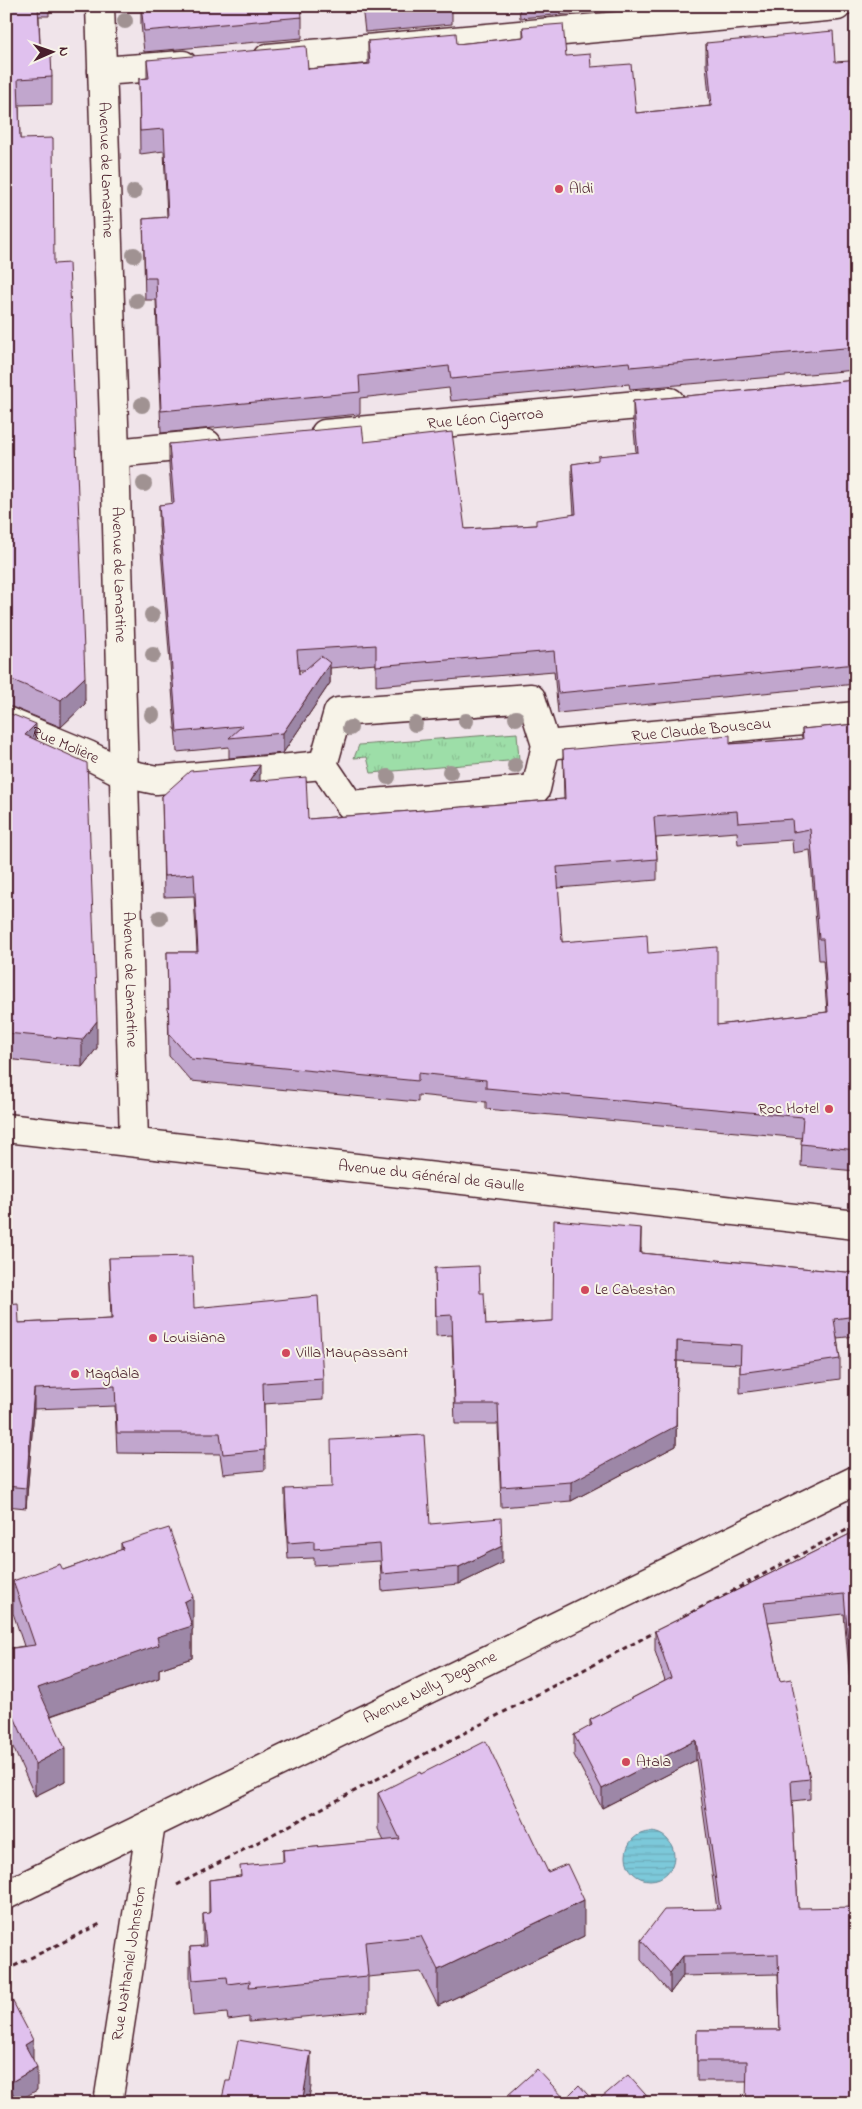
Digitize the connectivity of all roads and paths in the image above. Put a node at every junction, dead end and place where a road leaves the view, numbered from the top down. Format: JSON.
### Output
{"nodes":[{"id":1,"x":100,"y":6,"type":"edge"},
{"id":2,"x":837,"y":6,"type":"edge"},
{"id":3,"x":242,"y":60,"type":"edge"},
{"id":4,"x":203,"y":64,"type":"edge"},
{"id":5,"x":102,"y":72,"type":"junction"},
{"id":6,"x":698,"y":399,"type":"edge"},
{"id":7,"x":303,"y":436,"type":"edge"},
{"id":8,"x":234,"y":442,"type":"edge"},
{"id":9,"x":115,"y":453,"type":"junction"},
{"id":10,"x":856,"y":716,"type":"edge"},
{"id":11,"x":6,"y":721,"type":"edge"},
{"id":12,"x":546,"y":745,"type":"junction"},
{"id":13,"x":323,"y":765,"type":"junction"},
{"id":14,"x":123,"y":773,"type":"junction"},
{"id":15,"x":6,"y":1128,"type":"edge"},
{"id":16,"x":134,"y":1142,"type":"junction"},
{"id":17,"x":856,"y":1225,"type":"edge"},
{"id":18,"x":856,"y":1480,"type":"edge"},
{"id":19,"x":856,"y":1525,"type":"edge"},
{"id":20,"x":681,"y":1618,"type":"edge"},
{"id":21,"x":663,"y":1628,"type":"edge"},
{"id":22,"x":150,"y":1824,"type":"junction"},
{"id":23,"x":6,"y":1895,"type":"edge"},
{"id":24,"x":138,"y":1906,"type":"junction"},
{"id":25,"x":6,"y":1970,"type":"edge"},
{"id":26,"x":108,"y":2103,"type":"edge"}],
"edges":[{"from":1,"to":5,"type":"street","name":"Avenue de Lamartine"},
{"from":2,"to":3,"type":"street"},
{"from":4,"to":5,"type":"street"},
{"from":5,"to":9,"type":"street","name":"Avenue de Lamartine"},
{"from":6,"to":7,"type":"street","name":"Rue Léon Cigarroa"},
{"from":8,"to":9,"type":"street"},
{"from":9,"to":14,"type":"street","name":"Avenue de Lamartine"},
{"from":10,"to":12,"type":"street","name":"Rue Claude Bouscau"},
{"from":11,"to":14,"type":"street","name":"Rue Molière"},
{"from":12,"to":13,"type":"street"},
{"from":12,"to":13,"type":"street"},
{"from":13,"to":14,"type":"street"},
{"from":14,"to":16,"type":"street","name":"Avenue de Lamartine"},
{"from":15,"to":16,"type":"street","name":"Avenue du Général de Gaulle"},
{"from":16,"to":17,"type":"street","name":"Avenue du Général de Gaulle"},
{"from":18,"to":22,"type":"street","name":"Avenue Nelly Deganne"},
{"from":19,"to":20,"type":"path"},
{"from":21,"to":24,"type":"path"},
{"from":22,"to":23,"type":"street","name":"Avenue Nelly Deganne"},
{"from":22,"to":24,"type":"street","name":"Rue Nathaniel Johnston"},
{"from":24,"to":25,"type":"path"},
{"from":24,"to":26,"type":"street","name":"Rue Nathaniel Johnston"}]}
